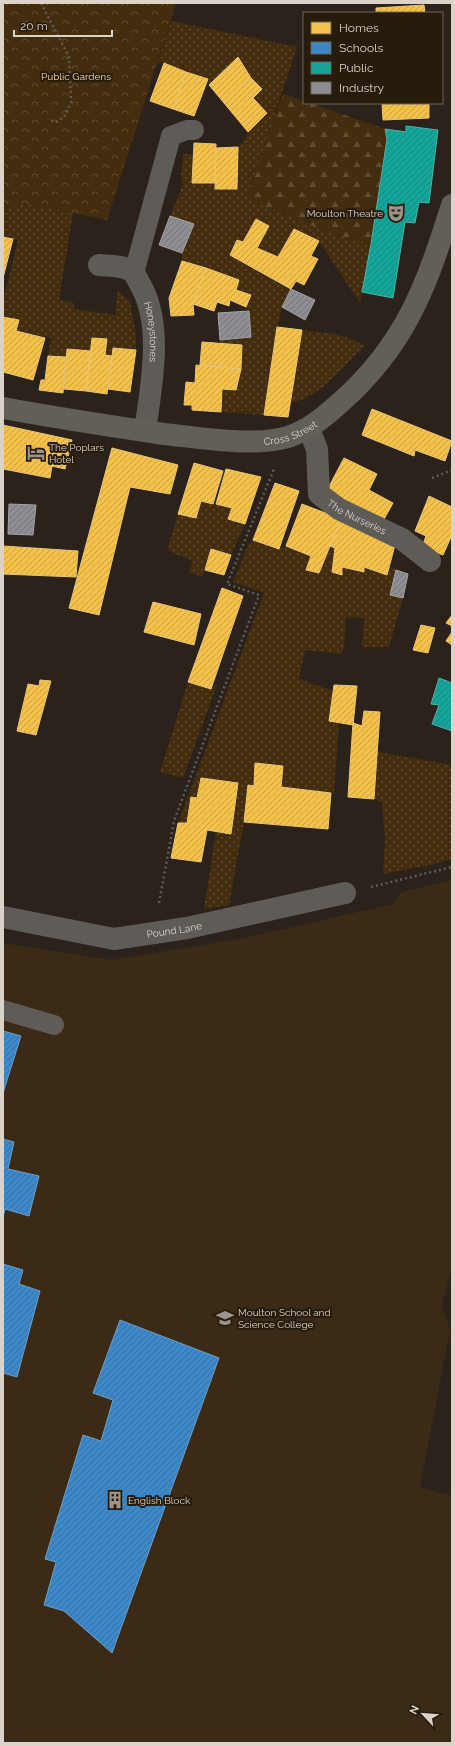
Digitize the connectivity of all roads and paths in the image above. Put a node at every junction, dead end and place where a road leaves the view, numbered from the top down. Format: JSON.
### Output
{"nodes":[{"id":1,"x":41,"y":3,"type":"edge"},
{"id":2,"x":48,"y":119,"type":"dead end"},
{"id":3,"x":194,"y":130,"type":"dead end"},
{"id":4,"x":452,"y":206,"type":"edge"},
{"id":5,"x":98,"y":265,"type":"dead end"},
{"id":6,"x":134,"y":273,"type":"junction"},
{"id":7,"x":3,"y":408,"type":"edge"},
{"id":8,"x":309,"y":429,"type":"junction"},
{"id":9,"x":145,"y":431,"type":"junction"},
{"id":10,"x":287,"y":437,"type":"junction"},
{"id":11,"x":452,"y":470,"type":"edge"},
{"id":12,"x":432,"y":478,"type":"dead end"},
{"id":13,"x":430,"y":561,"type":"dead end"},
{"id":14,"x":452,"y":867,"type":"edge"},
{"id":15,"x":345,"y":893,"type":"joint"},
{"id":16,"x":3,"y":917,"type":"edge"},
{"id":17,"x":153,"y":933,"type":"junction"},
{"id":18,"x":3,"y":1010,"type":"edge"},
{"id":19,"x":54,"y":1026,"type":"dead end"}],
"edges":[{"from":1,"to":2,"type":"path"},
{"from":3,"to":6,"type":"lane"},
{"from":4,"to":8,"type":"street","name":"Cross Street"},
{"from":5,"to":6,"type":"street"},
{"from":6,"to":9,"type":"street","name":"Honeystones"},
{"from":7,"to":9,"type":"street","name":"Cross Street"},
{"from":8,"to":10,"type":"street","name":"Cross Street"},
{"from":8,"to":13,"type":"street","name":"The Nurseries"},
{"from":9,"to":10,"type":"street","name":"Cross Street"},
{"from":10,"to":17,"type":"path"},
{"from":11,"to":12,"type":"path"},
{"from":14,"to":15,"type":"path"},
{"from":15,"to":17,"type":"street","name":"Pound Lane"},
{"from":16,"to":17,"type":"street","name":"Pound Lane"},
{"from":18,"to":19,"type":"lane"}]}
